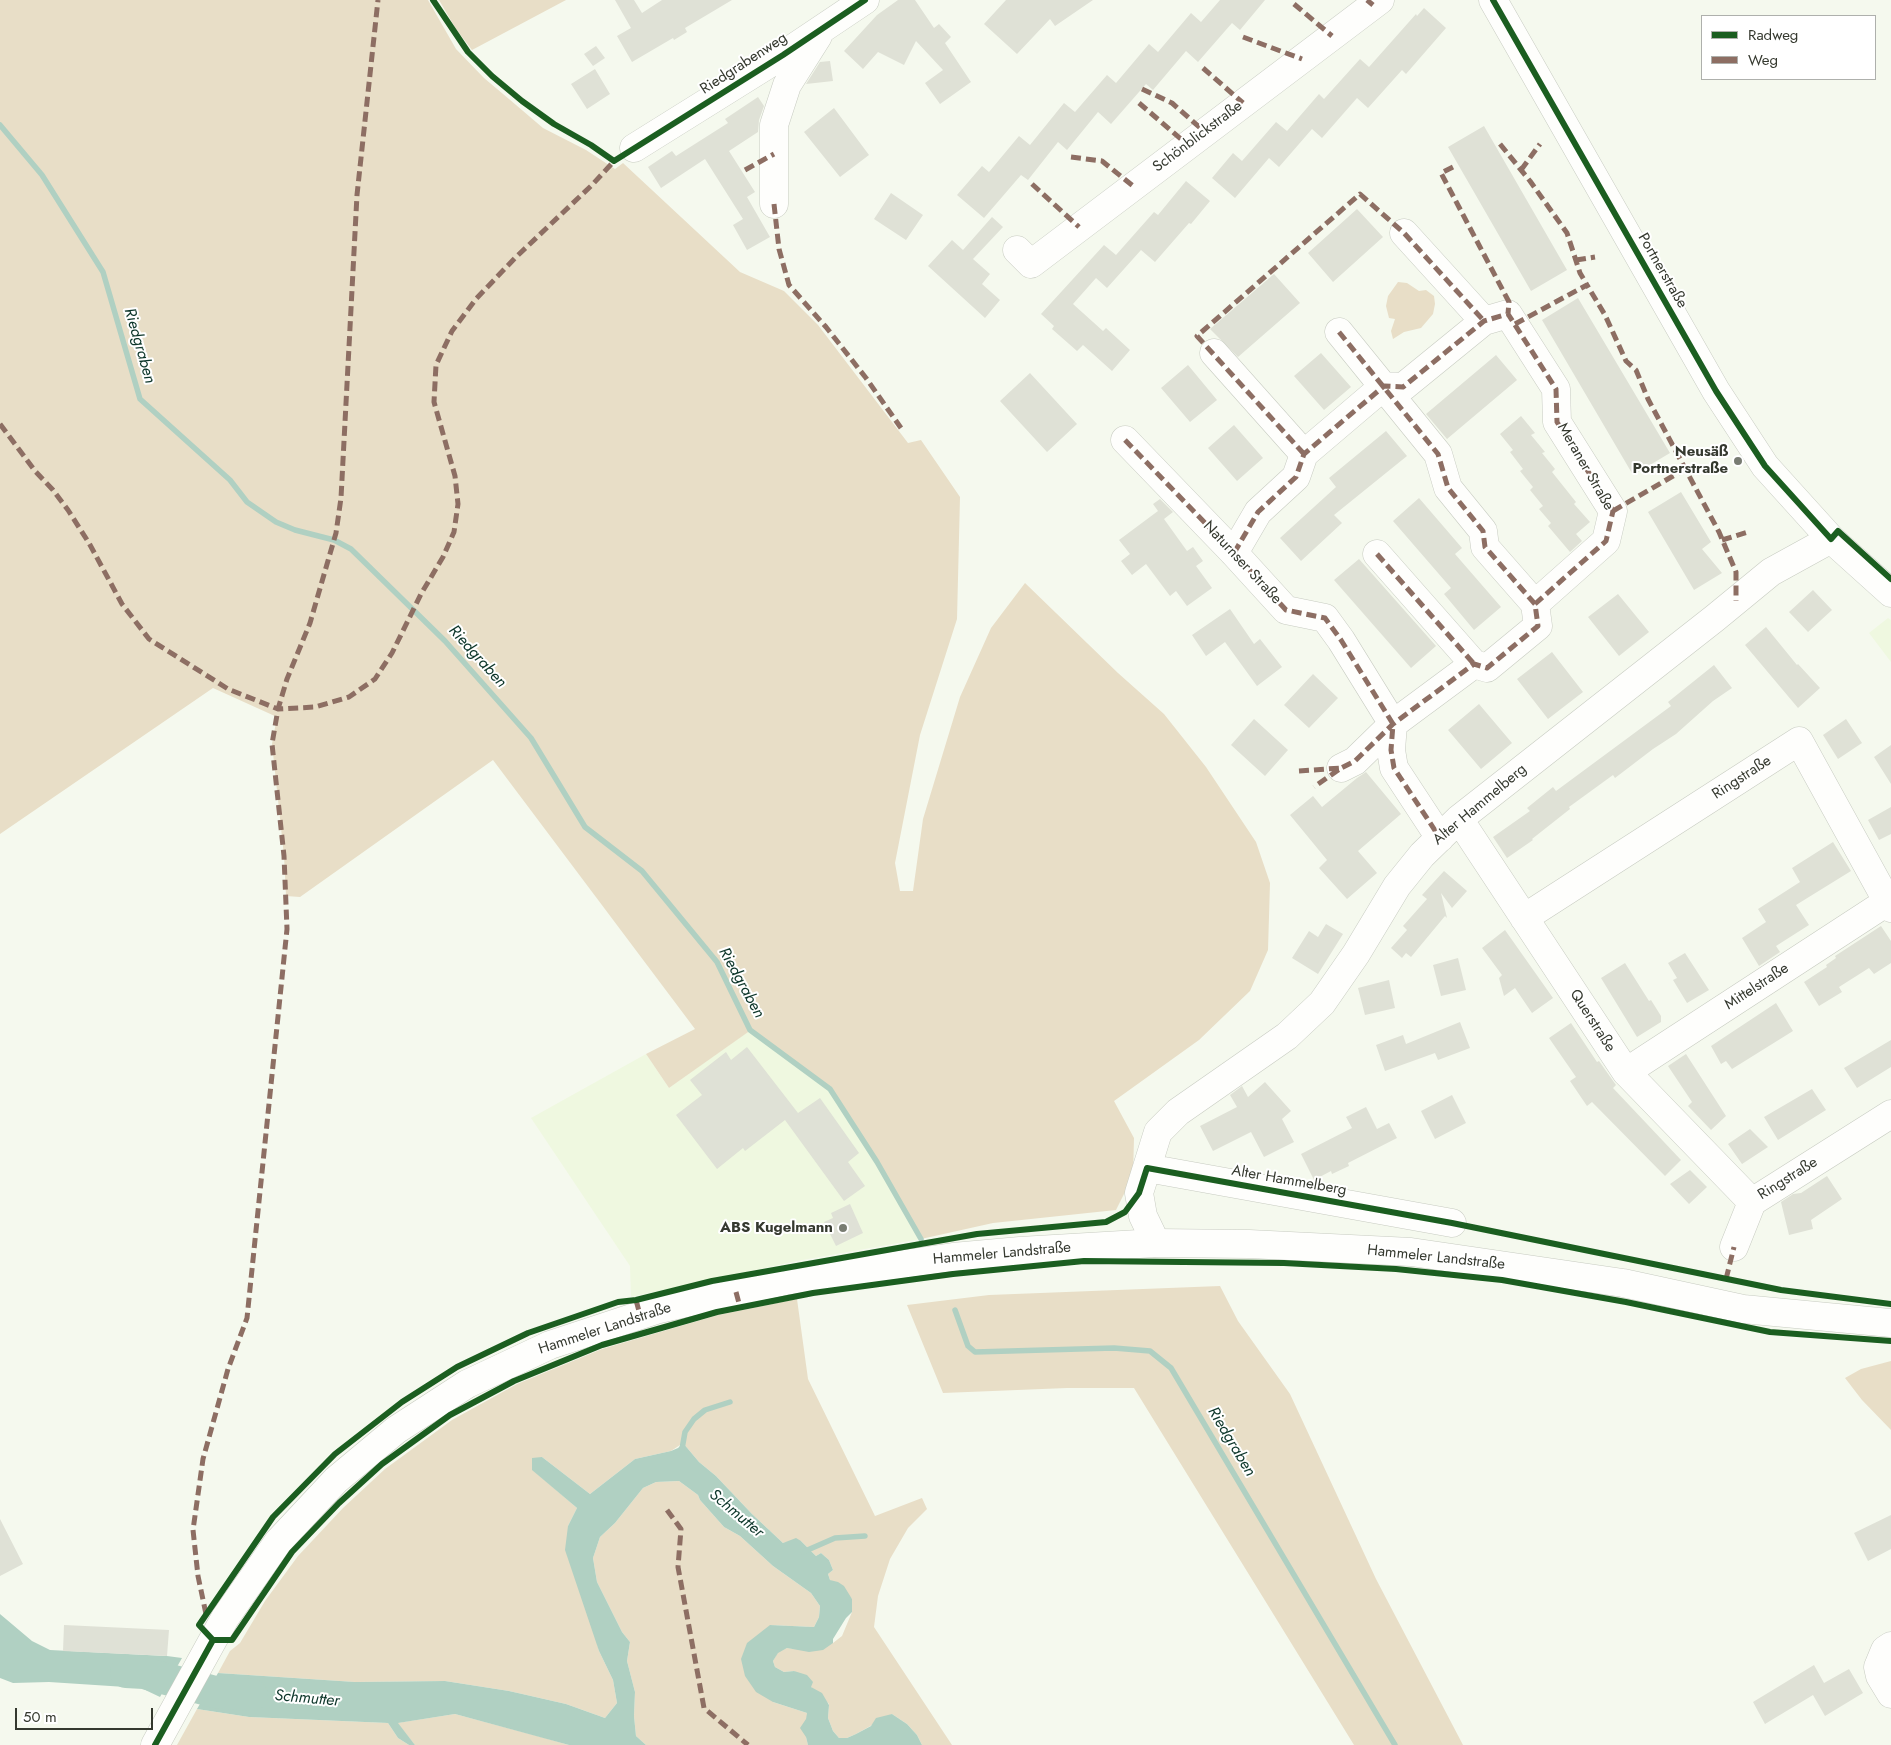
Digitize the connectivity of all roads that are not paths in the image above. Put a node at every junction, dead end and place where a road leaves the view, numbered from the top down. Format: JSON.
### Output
{"nodes":[{"id":1,"x":865,"y":0,"type":"edge"},
{"id":2,"x":1380,"y":0,"type":"edge"},
{"id":3,"x":1493,"y":0,"type":"edge"},
{"id":4,"x":825,"y":27,"type":"junction"},
{"id":5,"x":634,"y":148,"type":"dead end"},
{"id":6,"x":774,"y":204,"type":"dead end"},
{"id":7,"x":1404,"y":233,"type":"dead end"},
{"id":8,"x":1017,"y":250,"type":"dead end"},
{"id":9,"x":1484,"y":321,"type":"junction"},
{"id":10,"x":1339,"y":332,"type":"dead end"},
{"id":11,"x":1214,"y":353,"type":"dead end"},
{"id":12,"x":1384,"y":386,"type":"junction"},
{"id":13,"x":1125,"y":440,"type":"dead end"},
{"id":14,"x":1304,"y":454,"type":"junction"},
{"id":15,"x":1831,"y":539,"type":"junction"},
{"id":16,"x":1234,"y":553,"type":"junction"},
{"id":17,"x":1377,"y":554,"type":"dead end"},
{"id":18,"x":1891,"y":593,"type":"edge"},
{"id":19,"x":1535,"y":604,"type":"junction"},
{"id":20,"x":1474,"y":664,"type":"junction"},
{"id":21,"x":1393,"y":724,"type":"junction"},
{"id":22,"x":1341,"y":768,"type":"dead end"},
{"id":23,"x":1459,"y":819,"type":"junction"},
{"id":24,"x":1440,"y":838,"type":"junction"},
{"id":25,"x":1889,"y":905,"type":"edge"},
{"id":26,"x":1524,"y":918,"type":"junction"},
{"id":27,"x":1626,"y":1072,"type":"junction"},
{"id":28,"x":1891,"y":1114,"type":"edge"},
{"id":29,"x":1143,"y":1180,"type":"junction"},
{"id":30,"x":1752,"y":1202,"type":"junction"},
{"id":31,"x":1452,"y":1223,"type":"dead end"},
{"id":32,"x":1156,"y":1243,"type":"junction"},
{"id":33,"x":1734,"y":1247,"type":"dead end"},
{"id":34,"x":1891,"y":1323,"type":"edge"},
{"id":35,"x":1886,"y":1652,"type":"edge"},
{"id":36,"x":1891,"y":1694,"type":"edge"},
{"id":37,"x":155,"y":1745,"type":"edge"}],
"edges":[{"from":1,"to":4,"type":"street","name":"Riedgrabenweg"},
{"from":2,"to":8,"type":"street","name":"Schönblickstraße"},
{"from":3,"to":15,"type":"street","name":"Portnerstraße"},
{"from":4,"to":5,"type":"street","name":"Riedgrabenweg"},
{"from":4,"to":6,"type":"street"},
{"from":7,"to":9,"type":"street"},
{"from":9,"to":12,"type":"street","name":"Meraner Straße"},
{"from":9,"to":19,"type":"street","name":"Meraner Straße"},
{"from":10,"to":12,"type":"street"},
{"from":11,"to":14,"type":"street"},
{"from":12,"to":14,"type":"street"},
{"from":12,"to":19,"type":"street"},
{"from":13,"to":16,"type":"street","name":"Naturnser Straße"},
{"from":14,"to":16,"type":"street"},
{"from":15,"to":18,"type":"street","name":"Portnerstraße"},
{"from":15,"to":23,"type":"street","name":"Alter Hammelberg"},
{"from":16,"to":21,"type":"street","name":"Naturnser Straße"},
{"from":17,"to":20,"type":"street"},
{"from":19,"to":20,"type":"street"},
{"from":20,"to":21,"type":"street"},
{"from":21,"to":22,"type":"street"},
{"from":21,"to":24,"type":"street"},
{"from":23,"to":24,"type":"street","name":"Alter Hammelberg"},
{"from":23,"to":26,"type":"street","name":"Querstraße"},
{"from":24,"to":29,"type":"street","name":"Alter Hammelberg"},
{"from":25,"to":26,"type":"street","name":"Ringstraße"},
{"from":25,"to":27,"type":"street","name":"Mittelstraße"},
{"from":26,"to":27,"type":"street","name":"Querstraße"},
{"from":27,"to":30,"type":"street","name":"Querstraße"},
{"from":28,"to":30,"type":"street","name":"Ringstraße"},
{"from":29,"to":31,"type":"street","name":"Alter Hammelberg"},
{"from":29,"to":32,"type":"street","name":"Alter Hammelberg"},
{"from":30,"to":33,"type":"street","name":"Ringstraße"},
{"from":32,"to":34,"type":"street","name":"Hammeler Landstraße"},
{"from":32,"to":37,"type":"street","name":"Hammeler Landstraße"},
{"from":35,"to":36,"type":"street"}]}
